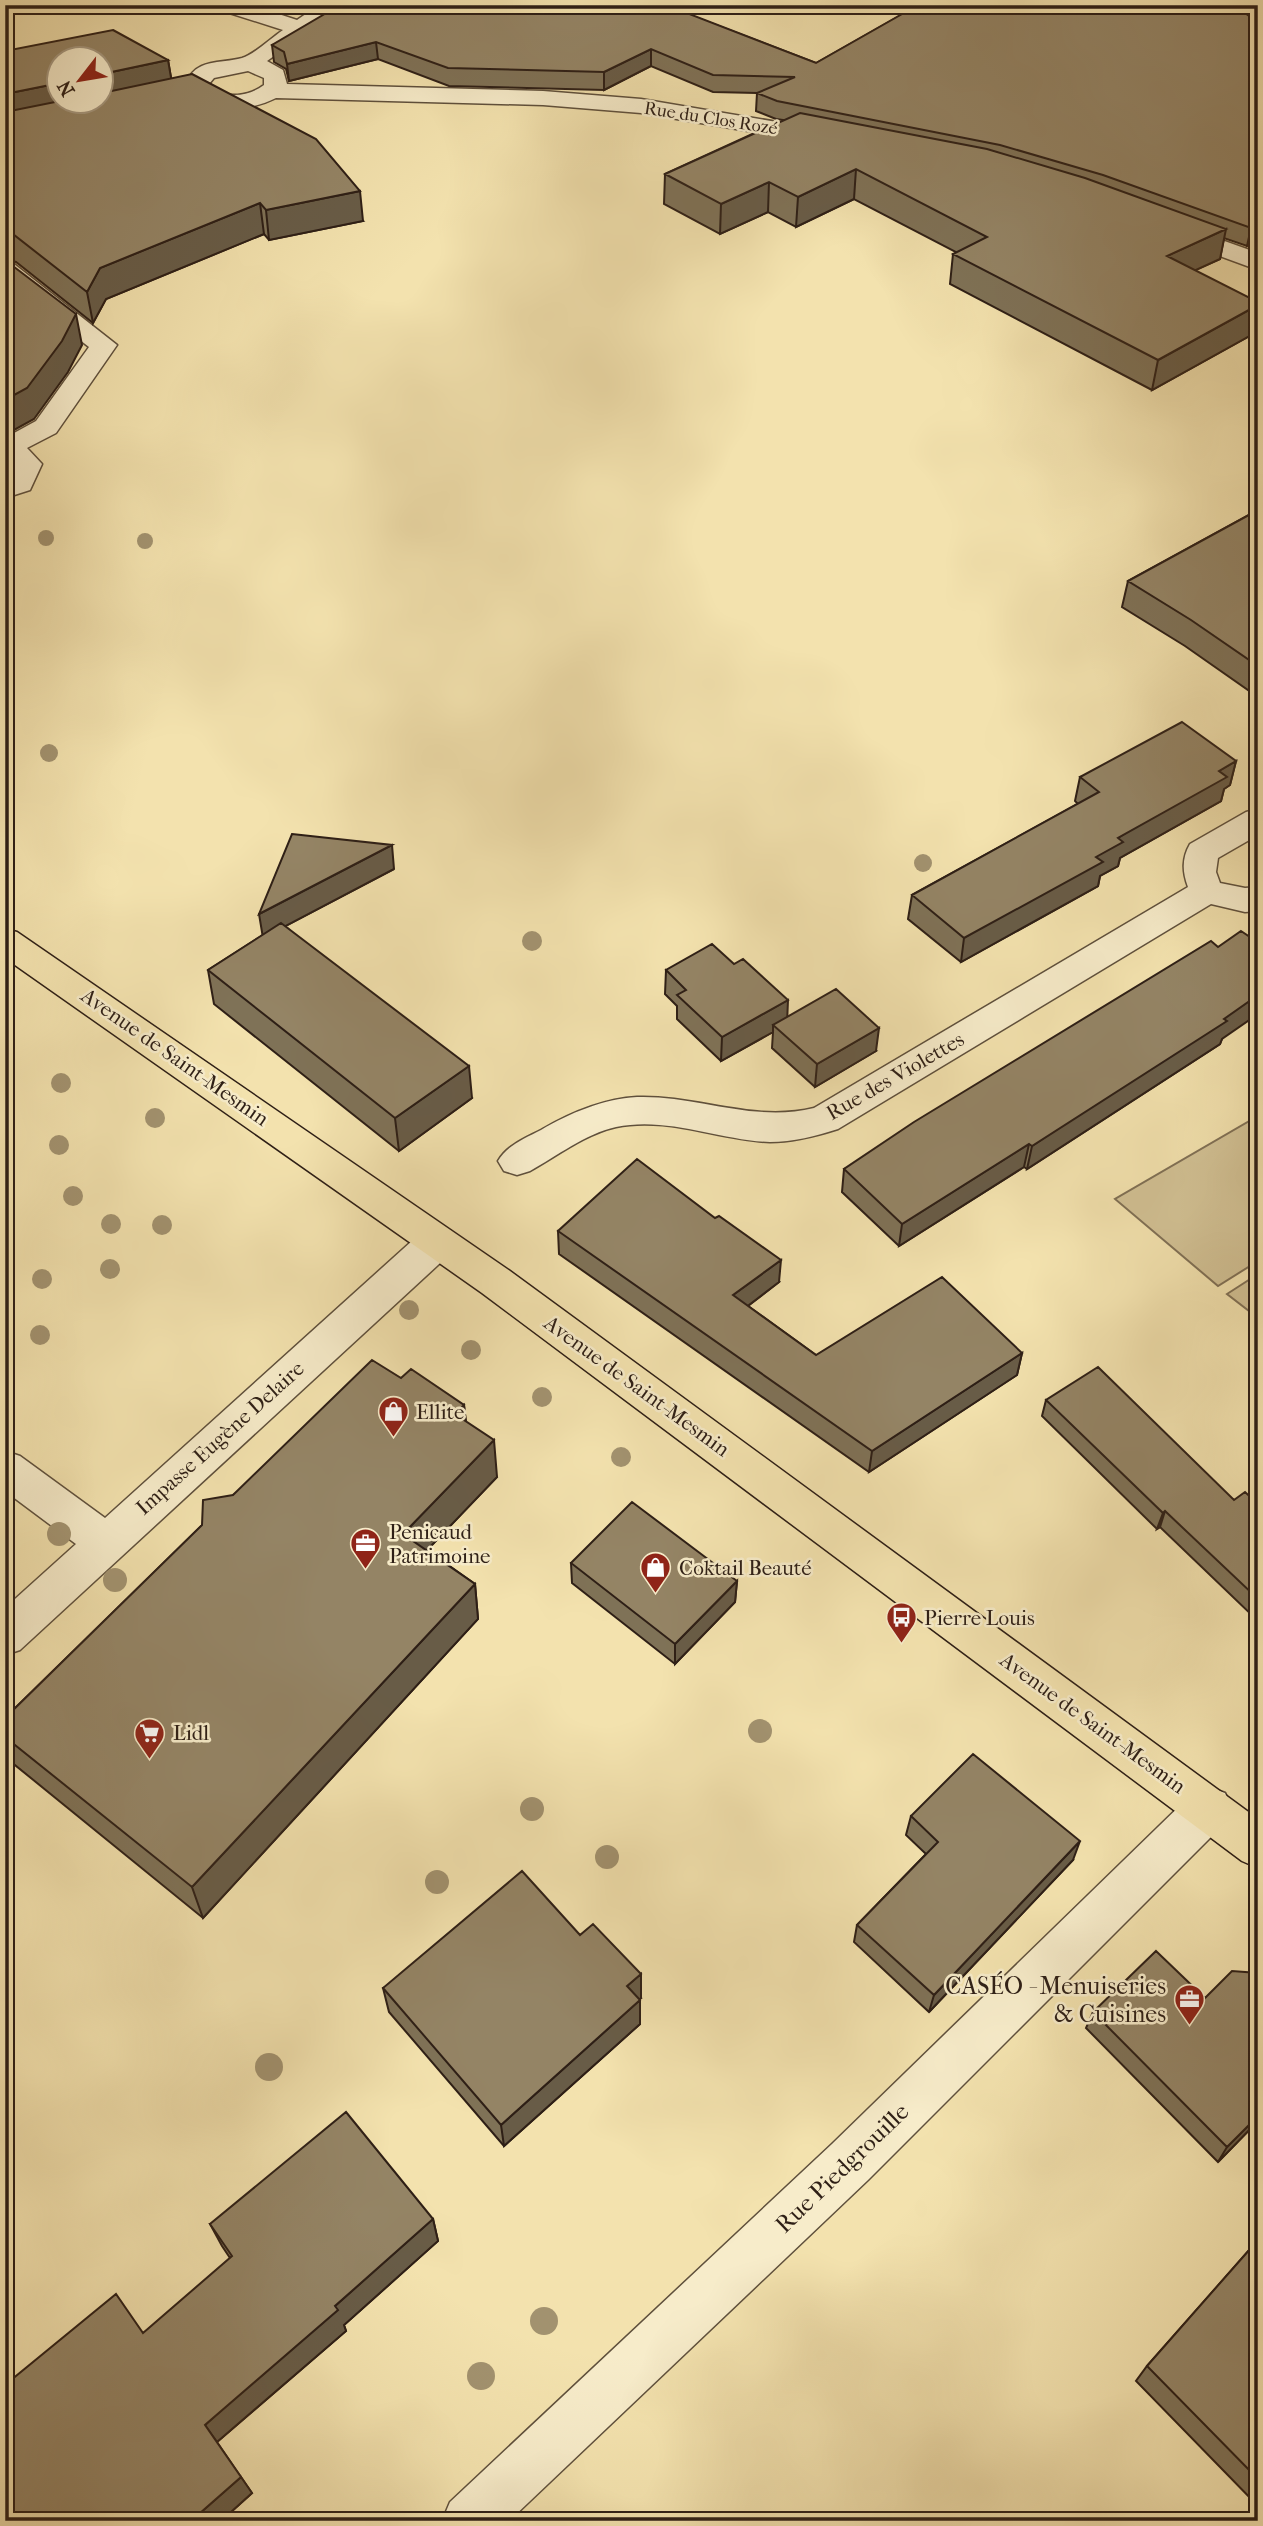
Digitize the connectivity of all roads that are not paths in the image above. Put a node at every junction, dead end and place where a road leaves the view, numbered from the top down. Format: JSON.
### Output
{"nodes":[{"id":1,"x":228,"y":5,"type":"edge"},
{"id":2,"x":334,"y":5,"type":"edge"},
{"id":3,"x":300,"y":28,"type":"junction"},
{"id":4,"x":248,"y":64,"type":"junction"},
{"id":5,"x":271,"y":91,"type":"junction"},
{"id":6,"x":200,"y":93,"type":"junction"},
{"id":7,"x":174,"y":98,"type":"edge"},
{"id":8,"x":842,"y":141,"type":"edge"},
{"id":9,"x":1154,"y":223,"type":"edge"},
{"id":10,"x":1258,"y":262,"type":"edge"},
{"id":11,"x":5,"y":269,"type":"edge"},
{"id":12,"x":7,"y":448,"type":"edge"},
{"id":13,"x":5,"y":491,"type":"edge"},
{"id":14,"x":1258,"y":820,"type":"edge"},
{"id":15,"x":1206,"y":891,"type":"junction"},
{"id":16,"x":1258,"y":898,"type":"edge"},
{"id":17,"x":7,"y":943,"type":"edge"},
{"id":18,"x":517,"y":1161,"type":"dead end"},
{"id":19,"x":437,"y":1242,"type":"junction"},
{"id":20,"x":5,"y":1468,"type":"edge"},
{"id":21,"x":105,"y":1542,"type":"junction"},
{"id":22,"x":5,"y":1636,"type":"edge"},
{"id":23,"x":1209,"y":1808,"type":"junction"},
{"id":24,"x":1258,"y":1846,"type":"edge"},
{"id":25,"x":469,"y":2521,"type":"edge"}],
"edges":[{"from":1,"to":3,"type":"street"},
{"from":2,"to":3,"type":"street"},
{"from":3,"to":4,"type":"street"},
{"from":4,"to":5,"type":"street"},
{"from":4,"to":6,"type":"street"},
{"from":5,"to":6,"type":"street","name":"Rue du Clos Rozé"},
{"from":5,"to":8,"type":"street","name":"Rue du Clos Rozé"},
{"from":6,"to":7,"type":"street"},
{"from":9,"to":10,"type":"street"},
{"from":11,"to":12,"type":"street"},
{"from":12,"to":13,"type":"street"},
{"from":14,"to":15,"type":"street"},
{"from":15,"to":16,"type":"street"},
{"from":15,"to":18,"type":"street","name":"Rue des Violettes"},
{"from":17,"to":19,"type":"main road","name":"Avenue de Saint-Mesmin"},
{"from":19,"to":21,"type":"street","name":"Impasse Eugène Delaire"},
{"from":19,"to":23,"type":"main road","name":"Avenue de Saint-Mesmin"},
{"from":20,"to":21,"type":"street"},
{"from":21,"to":22,"type":"street","name":"Impasse Eugène Delaire"},
{"from":23,"to":24,"type":"main road","name":"Avenue de Saint-Mesmin"},
{"from":23,"to":25,"type":"street","name":"Rue Piedgrouille"}]}
